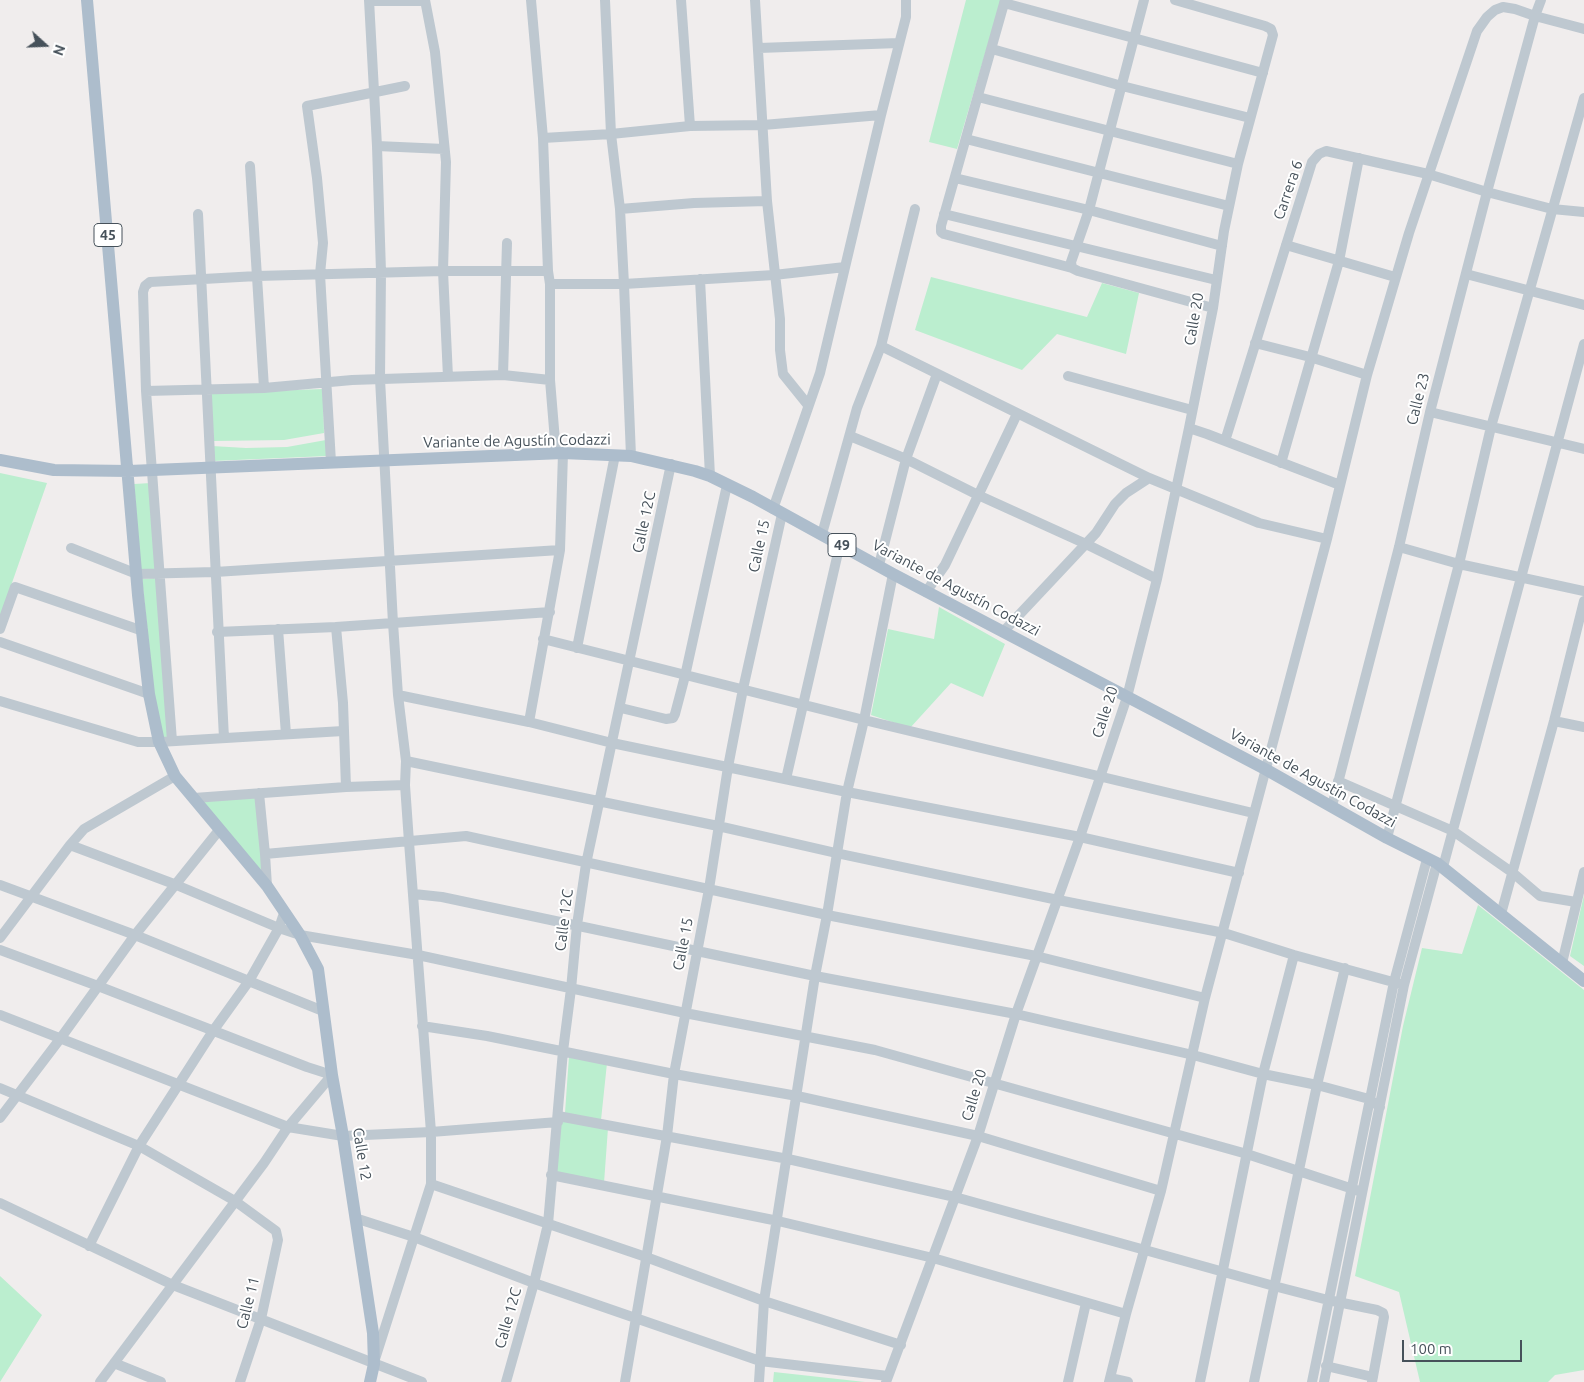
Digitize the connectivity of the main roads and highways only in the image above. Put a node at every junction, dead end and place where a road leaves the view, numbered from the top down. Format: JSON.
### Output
{"nodes":[{"id":1,"x":87,"y":0,"type":"edge"},
{"id":2,"x":0,"y":460,"type":"edge"},
{"id":3,"x":129,"y":470,"type":"junction"},
{"id":4,"x":1584,"y":981,"type":"edge"},
{"id":5,"x":370,"y":1382,"type":"edge"}],
"edges":[{"from":1,"to":3,"type":"main road","number":"45"},
{"from":2,"to":3,"type":"main road","name":"Variante de Agustín Codazzi","number":"49"},
{"from":3,"to":4,"type":"main road","name":"Variante de Agustín Codazzi","number":"49"},
{"from":3,"to":5,"type":"main road","name":"Calle 12"}]}
